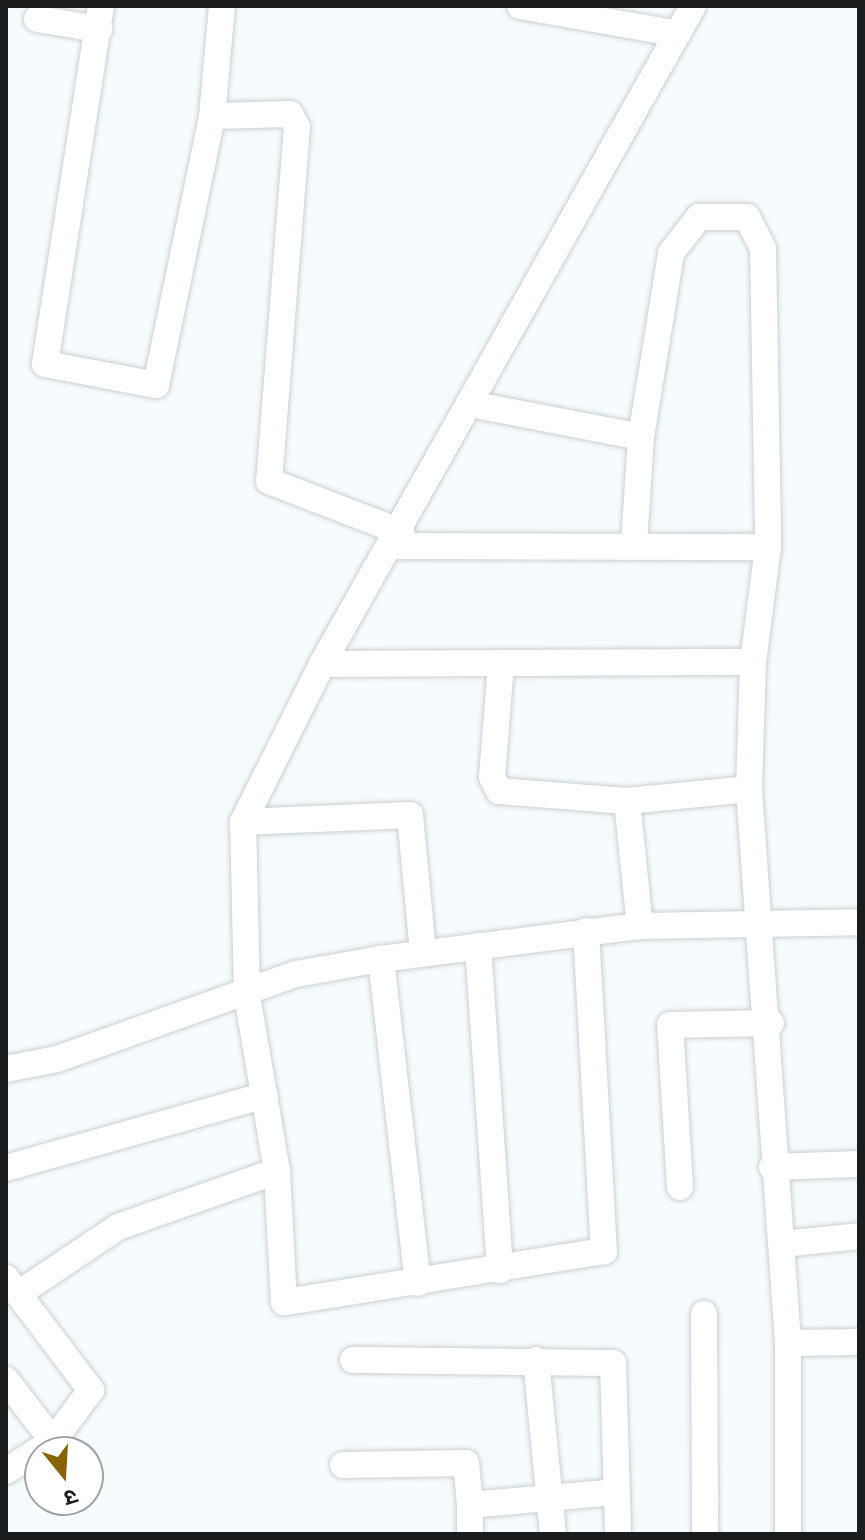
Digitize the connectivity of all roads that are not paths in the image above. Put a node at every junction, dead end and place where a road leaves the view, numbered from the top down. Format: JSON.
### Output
{"nodes":[{"id":1,"x":222,"y":6,"type":"edge"},
{"id":2,"x":520,"y":6,"type":"edge"},
{"id":3,"x":693,"y":6,"type":"edge"},
{"id":4,"x":100,"y":17,"type":"edge"},
{"id":5,"x":37,"y":19,"type":"dead end"},
{"id":6,"x":678,"y":34,"type":"junction"},
{"id":7,"x":212,"y":116,"type":"junction"},
{"id":8,"x":470,"y":404,"type":"junction"},
{"id":9,"x":641,"y":437,"type":"junction"},
{"id":10,"x":398,"y":539,"type":"junction"},
{"id":11,"x":634,"y":544,"type":"junction"},
{"id":12,"x":768,"y":547,"type":"junction"},
{"id":13,"x":753,"y":662,"type":"junction"},
{"id":14,"x":501,"y":663,"type":"junction"},
{"id":15,"x":322,"y":664,"type":"junction"},
{"id":16,"x":749,"y":789,"type":"junction"},
{"id":17,"x":627,"y":801,"type":"junction"},
{"id":18,"x":243,"y":822,"type":"junction"},
{"id":19,"x":761,"y":921,"type":"junction"},
{"id":20,"x":859,"y":922,"type":"edge"},
{"id":21,"x":640,"y":926,"type":"junction"},
{"id":22,"x":586,"y":931,"type":"junction"},
{"id":23,"x":478,"y":946,"type":"junction"},
{"id":24,"x":423,"y":953,"type":"junction"},
{"id":25,"x":381,"y":959,"type":"junction"},
{"id":26,"x":247,"y":995,"type":"junction"},
{"id":27,"x":771,"y":1023,"type":"junction"},
{"id":28,"x":6,"y":1069,"type":"edge"},
{"id":29,"x":265,"y":1095,"type":"junction"},
{"id":30,"x":859,"y":1164,"type":"edge"},
{"id":31,"x":772,"y":1167,"type":"junction"},
{"id":32,"x":6,"y":1168,"type":"edge"},
{"id":33,"x":277,"y":1171,"type":"junction"},
{"id":34,"x":680,"y":1187,"type":"dead end"},
{"id":35,"x":859,"y":1236,"type":"edge"},
{"id":36,"x":783,"y":1244,"type":"junction"},
{"id":37,"x":500,"y":1270,"type":"junction"},
{"id":38,"x":418,"y":1283,"type":"junction"},
{"id":39,"x":12,"y":1286,"type":"edge"},
{"id":40,"x":704,"y":1314,"type":"dead end"},
{"id":41,"x":859,"y":1342,"type":"edge"},
{"id":42,"x":788,"y":1343,"type":"junction"},
{"id":43,"x":353,"y":1360,"type":"dead end"},
{"id":44,"x":536,"y":1360,"type":"junction"},
{"id":45,"x":6,"y":1380,"type":"edge"},
{"id":46,"x":49,"y":1436,"type":"edge"},
{"id":47,"x":57,"y":1436,"type":"edge"},
{"id":48,"x":24,"y":1460,"type":"edge"},
{"id":49,"x":343,"y":1465,"type":"dead end"},
{"id":50,"x":6,"y":1471,"type":"edge"},
{"id":51,"x":617,"y":1492,"type":"junction"},
{"id":52,"x":554,"y":1498,"type":"junction"},
{"id":53,"x":470,"y":1505,"type":"junction"},
{"id":54,"x":470,"y":1534,"type":"edge"},
{"id":55,"x":553,"y":1534,"type":"edge"},
{"id":56,"x":618,"y":1534,"type":"edge"},
{"id":57,"x":705,"y":1534,"type":"edge"},
{"id":58,"x":788,"y":1534,"type":"edge"}],
"edges":[{"from":1,"to":7,"type":"street"},
{"from":2,"to":6,"type":"street"},
{"from":3,"to":6,"type":"street"},
{"from":4,"to":5,"type":"street"},
{"from":4,"to":7,"type":"street"},
{"from":6,"to":8,"type":"street"},
{"from":7,"to":10,"type":"street"},
{"from":8,"to":9,"type":"street"},
{"from":8,"to":10,"type":"street"},
{"from":9,"to":11,"type":"street"},
{"from":9,"to":12,"type":"street"},
{"from":10,"to":11,"type":"street"},
{"from":10,"to":15,"type":"street"},
{"from":11,"to":12,"type":"street"},
{"from":12,"to":13,"type":"street"},
{"from":13,"to":14,"type":"street"},
{"from":13,"to":16,"type":"street"},
{"from":14,"to":15,"type":"street"},
{"from":14,"to":17,"type":"street"},
{"from":15,"to":18,"type":"street"},
{"from":16,"to":17,"type":"street"},
{"from":16,"to":19,"type":"street"},
{"from":17,"to":21,"type":"street"},
{"from":18,"to":24,"type":"street"},
{"from":18,"to":26,"type":"street"},
{"from":19,"to":20,"type":"street"},
{"from":19,"to":21,"type":"street"},
{"from":19,"to":27,"type":"street"},
{"from":21,"to":22,"type":"street"},
{"from":22,"to":23,"type":"street"},
{"from":22,"to":37,"type":"street"},
{"from":23,"to":24,"type":"street"},
{"from":23,"to":37,"type":"street"},
{"from":24,"to":25,"type":"street"},
{"from":25,"to":26,"type":"street"},
{"from":25,"to":38,"type":"street"},
{"from":26,"to":28,"type":"street"},
{"from":26,"to":29,"type":"street"},
{"from":27,"to":31,"type":"street"},
{"from":27,"to":34,"type":"street"},
{"from":29,"to":32,"type":"street"},
{"from":29,"to":33,"type":"street"},
{"from":30,"to":31,"type":"street"},
{"from":31,"to":36,"type":"street"},
{"from":33,"to":38,"type":"street"},
{"from":33,"to":39,"type":"street"},
{"from":35,"to":36,"type":"street"},
{"from":36,"to":42,"type":"street"},
{"from":37,"to":38,"type":"street"},
{"from":39,"to":47,"type":"street"},
{"from":40,"to":57,"type":"street"},
{"from":41,"to":42,"type":"street"},
{"from":42,"to":58,"type":"street"},
{"from":43,"to":44,"type":"street"},
{"from":44,"to":51,"type":"street"},
{"from":44,"to":52,"type":"street"},
{"from":45,"to":46,"type":"street"},
{"from":48,"to":50,"type":"street"},
{"from":49,"to":53,"type":"street"},
{"from":51,"to":52,"type":"street"},
{"from":51,"to":56,"type":"street"},
{"from":52,"to":53,"type":"street"},
{"from":52,"to":55,"type":"street"},
{"from":53,"to":54,"type":"street"}]}
